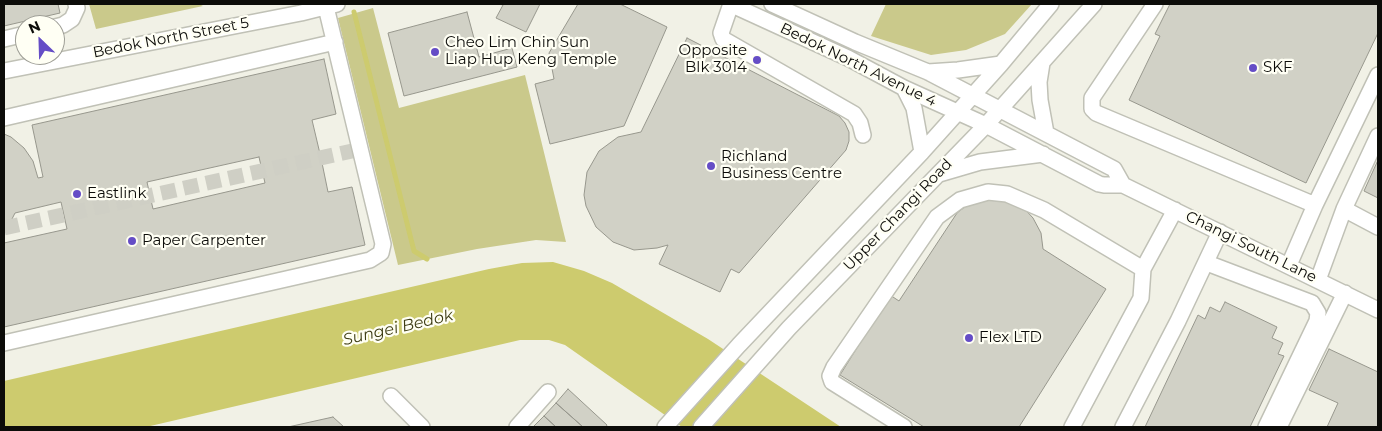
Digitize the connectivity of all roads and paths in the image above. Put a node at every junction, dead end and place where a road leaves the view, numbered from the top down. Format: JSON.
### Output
{"nodes":[{"id":1,"x":76,"y":4,"type":"edge"},
{"id":2,"x":731,"y":4,"type":"edge"},
{"id":3,"x":772,"y":4,"type":"edge"},
{"id":4,"x":1051,"y":4,"type":"edge"},
{"id":5,"x":1094,"y":4,"type":"edge"},
{"id":6,"x":1155,"y":4,"type":"edge"},
{"id":7,"x":332,"y":5,"type":"edge"},
{"id":8,"x":65,"y":24,"type":"edge"},
{"id":9,"x":335,"y":42,"type":"junction"},
{"id":10,"x":1042,"y":62,"type":"junction"},
{"id":11,"x":1001,"y":64,"type":"junction"},
{"id":12,"x":4,"y":71,"type":"edge"},
{"id":13,"x":928,"y":72,"type":"junction"},
{"id":14,"x":1378,"y":76,"type":"edge"},
{"id":15,"x":904,"y":88,"type":"junction"},
{"id":16,"x":973,"y":96,"type":"junction"},
{"id":17,"x":1000,"y":109,"type":"junction"},
{"id":18,"x":958,"y":113,"type":"junction"},
{"id":19,"x":4,"y":118,"type":"edge"},
{"id":20,"x":986,"y":124,"type":"junction"},
{"id":21,"x":1046,"y":133,"type":"junction"},
{"id":22,"x":863,"y":135,"type":"dead end"},
{"id":23,"x":1378,"y":136,"type":"edge"},
{"id":24,"x":922,"y":152,"type":"junction"},
{"id":25,"x":1043,"y":154,"type":"junction"},
{"id":26,"x":937,"y":175,"type":"junction"},
{"id":27,"x":1123,"y":185,"type":"junction"},
{"id":28,"x":1316,"y":205,"type":"junction"},
{"id":29,"x":1344,"y":209,"type":"junction"},
{"id":30,"x":1175,"y":210,"type":"junction"},
{"id":31,"x":1378,"y":227,"type":"edge"},
{"id":32,"x":1220,"y":232,"type":"junction"},
{"id":33,"x":1207,"y":263,"type":"junction"},
{"id":34,"x":1289,"y":265,"type":"junction"},
{"id":35,"x":1142,"y":269,"type":"junction"},
{"id":36,"x":1318,"y":280,"type":"junction"},
{"id":37,"x":1344,"y":293,"type":"junction"},
{"id":38,"x":1378,"y":310,"type":"edge"},
{"id":39,"x":4,"y":342,"type":"edge"},
{"id":40,"x":548,"y":392,"type":"dead end"},
{"id":41,"x":391,"y":396,"type":"dead end"},
{"id":42,"x":667,"y":426,"type":"edge"},
{"id":43,"x":422,"y":427,"type":"edge"},
{"id":44,"x":517,"y":427,"type":"edge"},
{"id":45,"x":701,"y":427,"type":"edge"},
{"id":46,"x":904,"y":427,"type":"edge"},
{"id":47,"x":1072,"y":427,"type":"edge"},
{"id":48,"x":1123,"y":427,"type":"edge"},
{"id":49,"x":1266,"y":427,"type":"edge"},
{"id":50,"x":1279,"y":427,"type":"edge"}],
"edges":[{"from":1,"to":8,"type":"street"},
{"from":2,"to":15,"type":"street","name":"Bedok North Avenue 4"},
{"from":2,"to":22,"type":"street"},
{"from":3,"to":13,"type":"street","name":"Bedok North Avenue 4"},
{"from":4,"to":11,"type":"street","name":"Upper Changi Road"},
{"from":5,"to":10,"type":"street","name":"Upper Changi Road"},
{"from":6,"to":28,"type":"street"},
{"from":7,"to":9,"type":"street"},
{"from":7,"to":12,"type":"street","name":"Bedok North Street 5"},
{"from":9,"to":19,"type":"street"},
{"from":9,"to":39,"type":"street"},
{"from":10,"to":17,"type":"street","name":"Upper Changi Road"},
{"from":10,"to":21,"type":"street"},
{"from":11,"to":13,"type":"street"},
{"from":11,"to":16,"type":"street","name":"Upper Changi Road"},
{"from":13,"to":16,"type":"street","name":"Bedok North Avenue 4"},
{"from":14,"to":28,"type":"street"},
{"from":15,"to":18,"type":"street","name":"Bedok North Avenue 4"},
{"from":15,"to":24,"type":"street"},
{"from":16,"to":17,"type":"street","name":"Bedok North Avenue 4"},
{"from":16,"to":18,"type":"street","name":"Upper Changi Road"},
{"from":17,"to":20,"type":"street","name":"Upper Changi Road"},
{"from":17,"to":21,"type":"street","name":"Changi South Lane"},
{"from":18,"to":20,"type":"street","name":"Bedok North Avenue 4"},
{"from":18,"to":24,"type":"street","name":"Upper Changi Road"},
{"from":20,"to":25,"type":"street","name":"Changi South Lane"},
{"from":20,"to":26,"type":"street","name":"Upper Changi Road"},
{"from":21,"to":27,"type":"street","name":"Changi South Lane"},
{"from":23,"to":29,"type":"street"},
{"from":24,"to":42,"type":"street","name":"Upper Changi Road"},
{"from":25,"to":26,"type":"street"},
{"from":25,"to":27,"type":"street","name":"Changi South Lane"},
{"from":26,"to":45,"type":"street","name":"Upper Changi Road"},
{"from":27,"to":30,"type":"street","name":"Changi South Lane"},
{"from":28,"to":34,"type":"street"},
{"from":29,"to":31,"type":"street"},
{"from":29,"to":36,"type":"street"},
{"from":30,"to":32,"type":"street","name":"Changi South Lane"},
{"from":30,"to":35,"type":"street"},
{"from":32,"to":33,"type":"street"},
{"from":32,"to":34,"type":"street","name":"Changi South Lane"},
{"from":33,"to":48,"type":"street"},
{"from":33,"to":49,"type":"street"},
{"from":34,"to":36,"type":"street","name":"Changi South Lane"},
{"from":35,"to":46,"type":"street"},
{"from":35,"to":47,"type":"street"},
{"from":36,"to":37,"type":"street","name":"Changi South Lane"},
{"from":37,"to":38,"type":"street","name":"Changi South Lane"},
{"from":37,"to":50,"type":"street"},
{"from":40,"to":44,"type":"street"},
{"from":41,"to":43,"type":"street"}]}
